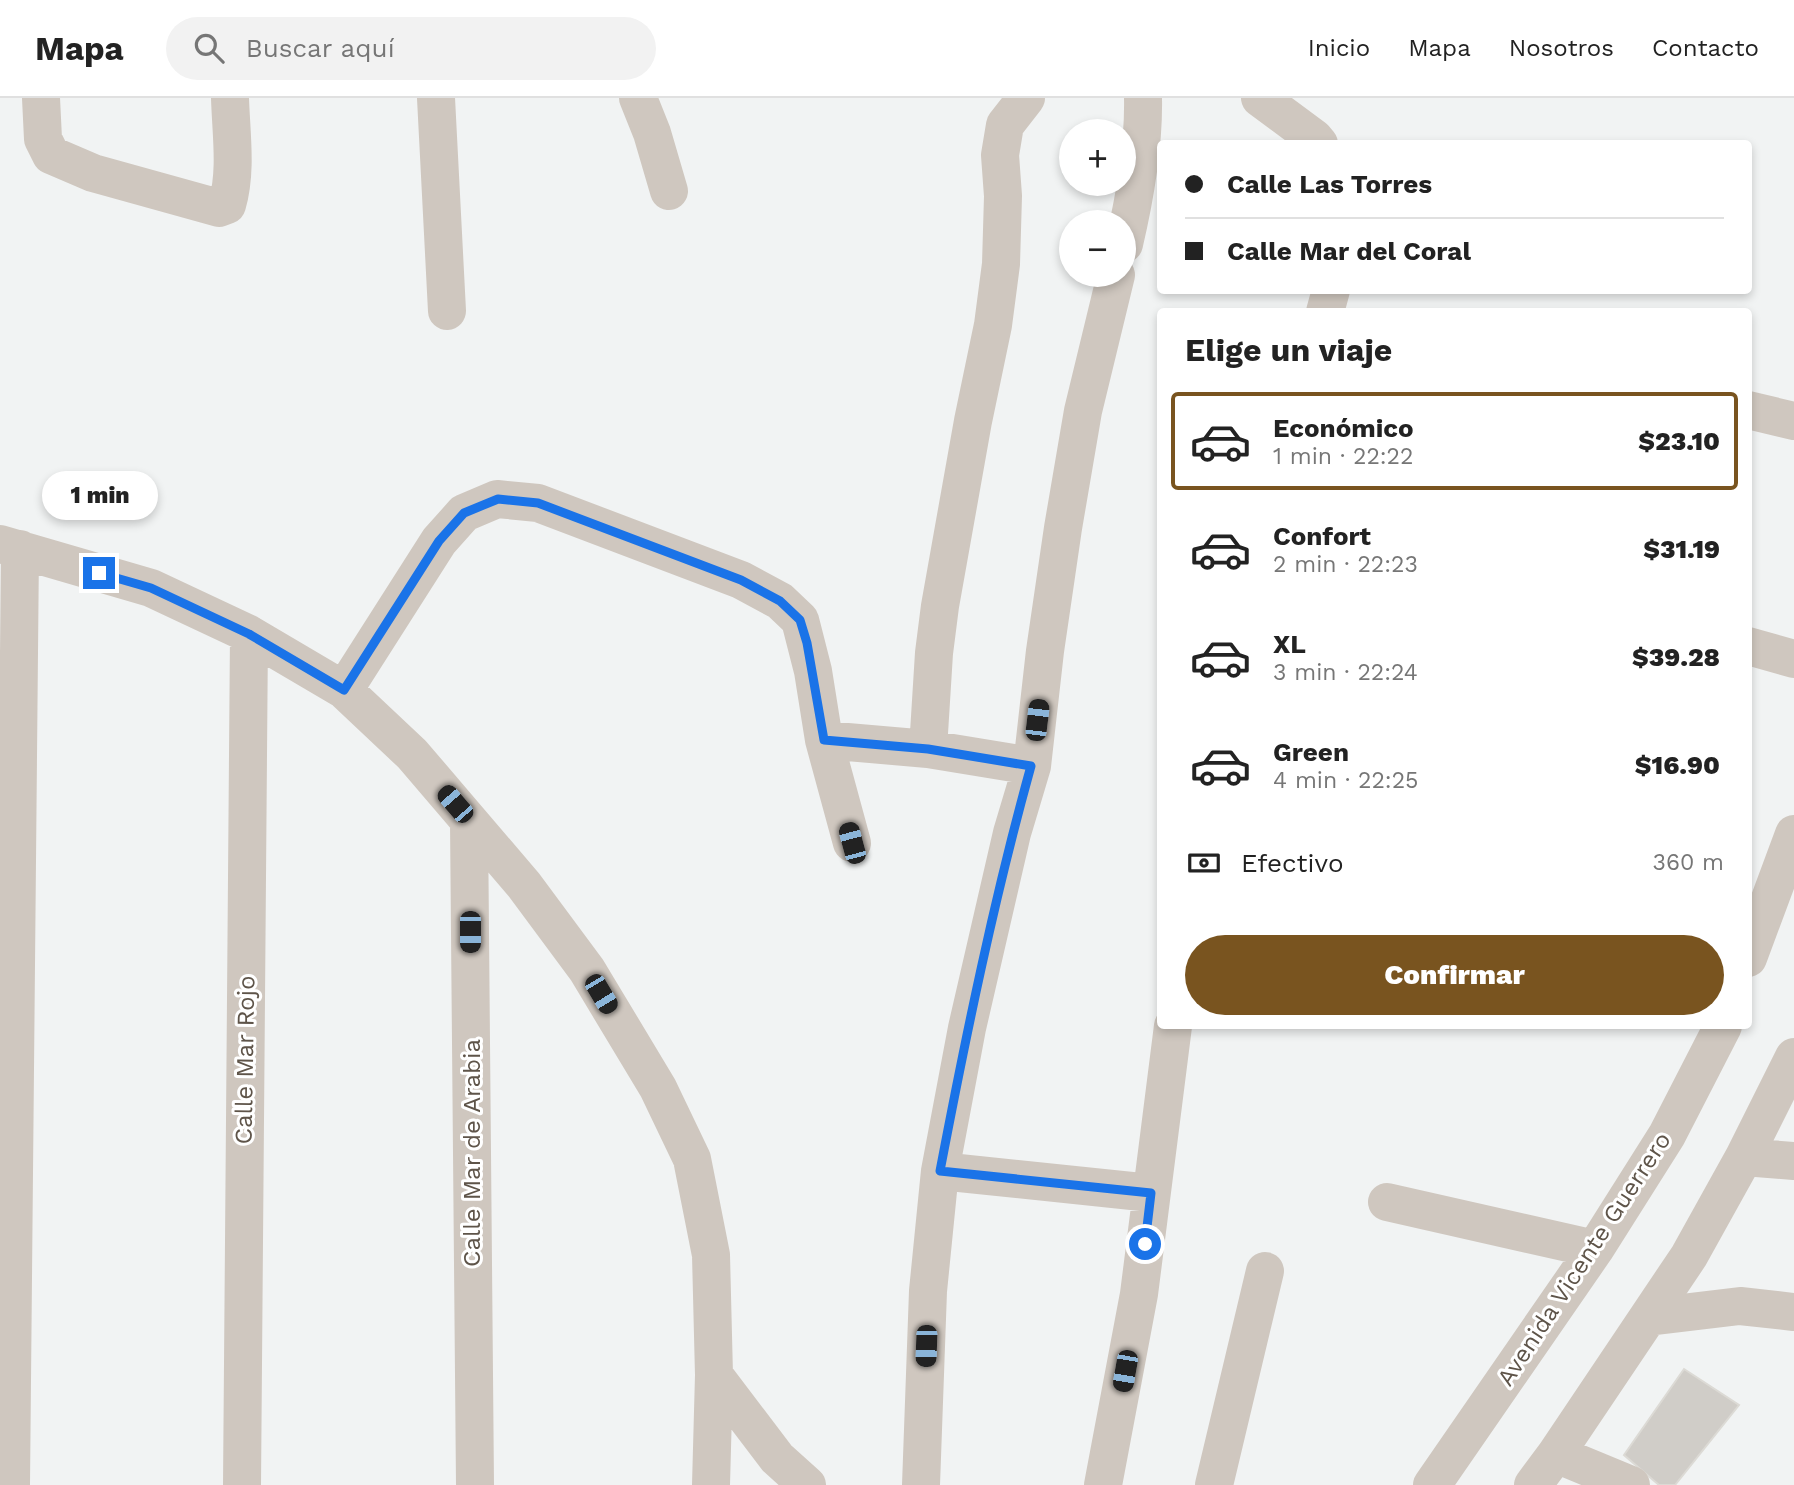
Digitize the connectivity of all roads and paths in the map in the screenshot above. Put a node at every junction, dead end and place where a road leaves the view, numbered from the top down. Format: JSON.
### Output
{"nodes":[{"id":1,"x":41,"y":98,"type":"edge"},
{"id":2,"x":230,"y":98,"type":"edge"},
{"id":3,"x":436,"y":98,"type":"edge"},
{"id":4,"x":638,"y":98,"type":"edge"},
{"id":5,"x":1026,"y":98,"type":"edge"},
{"id":6,"x":1143,"y":98,"type":"edge"},
{"id":7,"x":1260,"y":98,"type":"edge"},
{"id":8,"x":1316,"y":140,"type":"edge"},
{"id":9,"x":669,"y":191,"type":"dead end"},
{"id":10,"x":1131,"y":210,"type":"edge"},
{"id":11,"x":1113,"y":287,"type":"edge"},
{"id":12,"x":447,"y":311,"type":"dead end"},
{"id":13,"x":1752,"y":411,"type":"edge"},
{"id":14,"x":1794,"y":421,"type":"edge"},
{"id":15,"x":10,"y":547,"type":"edge"},
{"id":16,"x":249,"y":634,"type":"junction"},
{"id":17,"x":1752,"y":647,"type":"edge"},
{"id":18,"x":1794,"y":659,"type":"edge"},
{"id":19,"x":344,"y":690,"type":"junction"},
{"id":20,"x":824,"y":740,"type":"junction"},
{"id":21,"x":928,"y":749,"type":"junction"},
{"id":22,"x":1031,"y":766,"type":"junction"},
{"id":23,"x":470,"y":821,"type":"junction"},
{"id":24,"x":1794,"y":834,"type":"edge"},
{"id":25,"x":852,"y":843,"type":"dead end"},
{"id":26,"x":1752,"y":947,"type":"edge"},
{"id":27,"x":1174,"y":1029,"type":"edge"},
{"id":28,"x":1721,"y":1029,"type":"edge"},
{"id":29,"x":1794,"y":1057,"type":"edge"},
{"id":30,"x":1744,"y":1157,"type":"junction"},
{"id":31,"x":1794,"y":1161,"type":"edge"},
{"id":32,"x":940,"y":1171,"type":"junction"},
{"id":33,"x":1151,"y":1193,"type":"junction"},
{"id":34,"x":1387,"y":1202,"type":"dead end"},
{"id":35,"x":1595,"y":1249,"type":"junction"},
{"id":36,"x":1265,"y":1271,"type":"dead end"},
{"id":37,"x":1794,"y":1312,"type":"edge"},
{"id":38,"x":1648,"y":1317,"type":"junction"},
{"id":39,"x":714,"y":1375,"type":"junction"},
{"id":40,"x":1556,"y":1454,"type":"junction"},
{"id":41,"x":11,"y":1485,"type":"edge"},
{"id":42,"x":242,"y":1485,"type":"edge"},
{"id":43,"x":475,"y":1485,"type":"edge"},
{"id":44,"x":711,"y":1485,"type":"edge"},
{"id":45,"x":807,"y":1485,"type":"edge"},
{"id":46,"x":920,"y":1485,"type":"edge"},
{"id":47,"x":1103,"y":1485,"type":"edge"},
{"id":48,"x":1214,"y":1485,"type":"edge"},
{"id":49,"x":1432,"y":1485,"type":"edge"},
{"id":50,"x":1533,"y":1485,"type":"edge"},
{"id":51,"x":1631,"y":1485,"type":"edge"}],
"edges":[{"from":1,"to":2,"type":"street"},
{"from":3,"to":12,"type":"street"},
{"from":4,"to":9,"type":"street"},
{"from":5,"to":21,"type":"street"},
{"from":6,"to":10,"type":"street"},
{"from":7,"to":8,"type":"street"},
{"from":11,"to":22,"type":"street"},
{"from":13,"to":14,"type":"street"},
{"from":15,"to":16,"type":"street"},
{"from":15,"to":41,"type":"street"},
{"from":16,"to":19,"type":"street"},
{"from":16,"to":42,"type":"street","name":"Calle Mar Rojo"},
{"from":17,"to":18,"type":"street"},
{"from":19,"to":20,"type":"street"},
{"from":19,"to":23,"type":"street"},
{"from":20,"to":21,"type":"street"},
{"from":20,"to":25,"type":"street"},
{"from":21,"to":22,"type":"street"},
{"from":22,"to":32,"type":"street"},
{"from":23,"to":39,"type":"street"},
{"from":23,"to":43,"type":"street","name":"Calle Mar de Arabia"},
{"from":24,"to":26,"type":"street"},
{"from":27,"to":33,"type":"street"},
{"from":28,"to":35,"type":"street","name":"Avenida Vicente Guerrero"},
{"from":29,"to":30,"type":"street"},
{"from":30,"to":31,"type":"street"},
{"from":30,"to":38,"type":"street"},
{"from":32,"to":33,"type":"street"},
{"from":32,"to":46,"type":"street"},
{"from":33,"to":47,"type":"street"},
{"from":34,"to":35,"type":"street"},
{"from":35,"to":49,"type":"street","name":"Avenida Vicente Guerrero"},
{"from":36,"to":48,"type":"street"},
{"from":37,"to":38,"type":"street"},
{"from":38,"to":40,"type":"street"},
{"from":39,"to":44,"type":"street"},
{"from":39,"to":45,"type":"street"},
{"from":40,"to":50,"type":"street"},
{"from":40,"to":51,"type":"street"}]}
